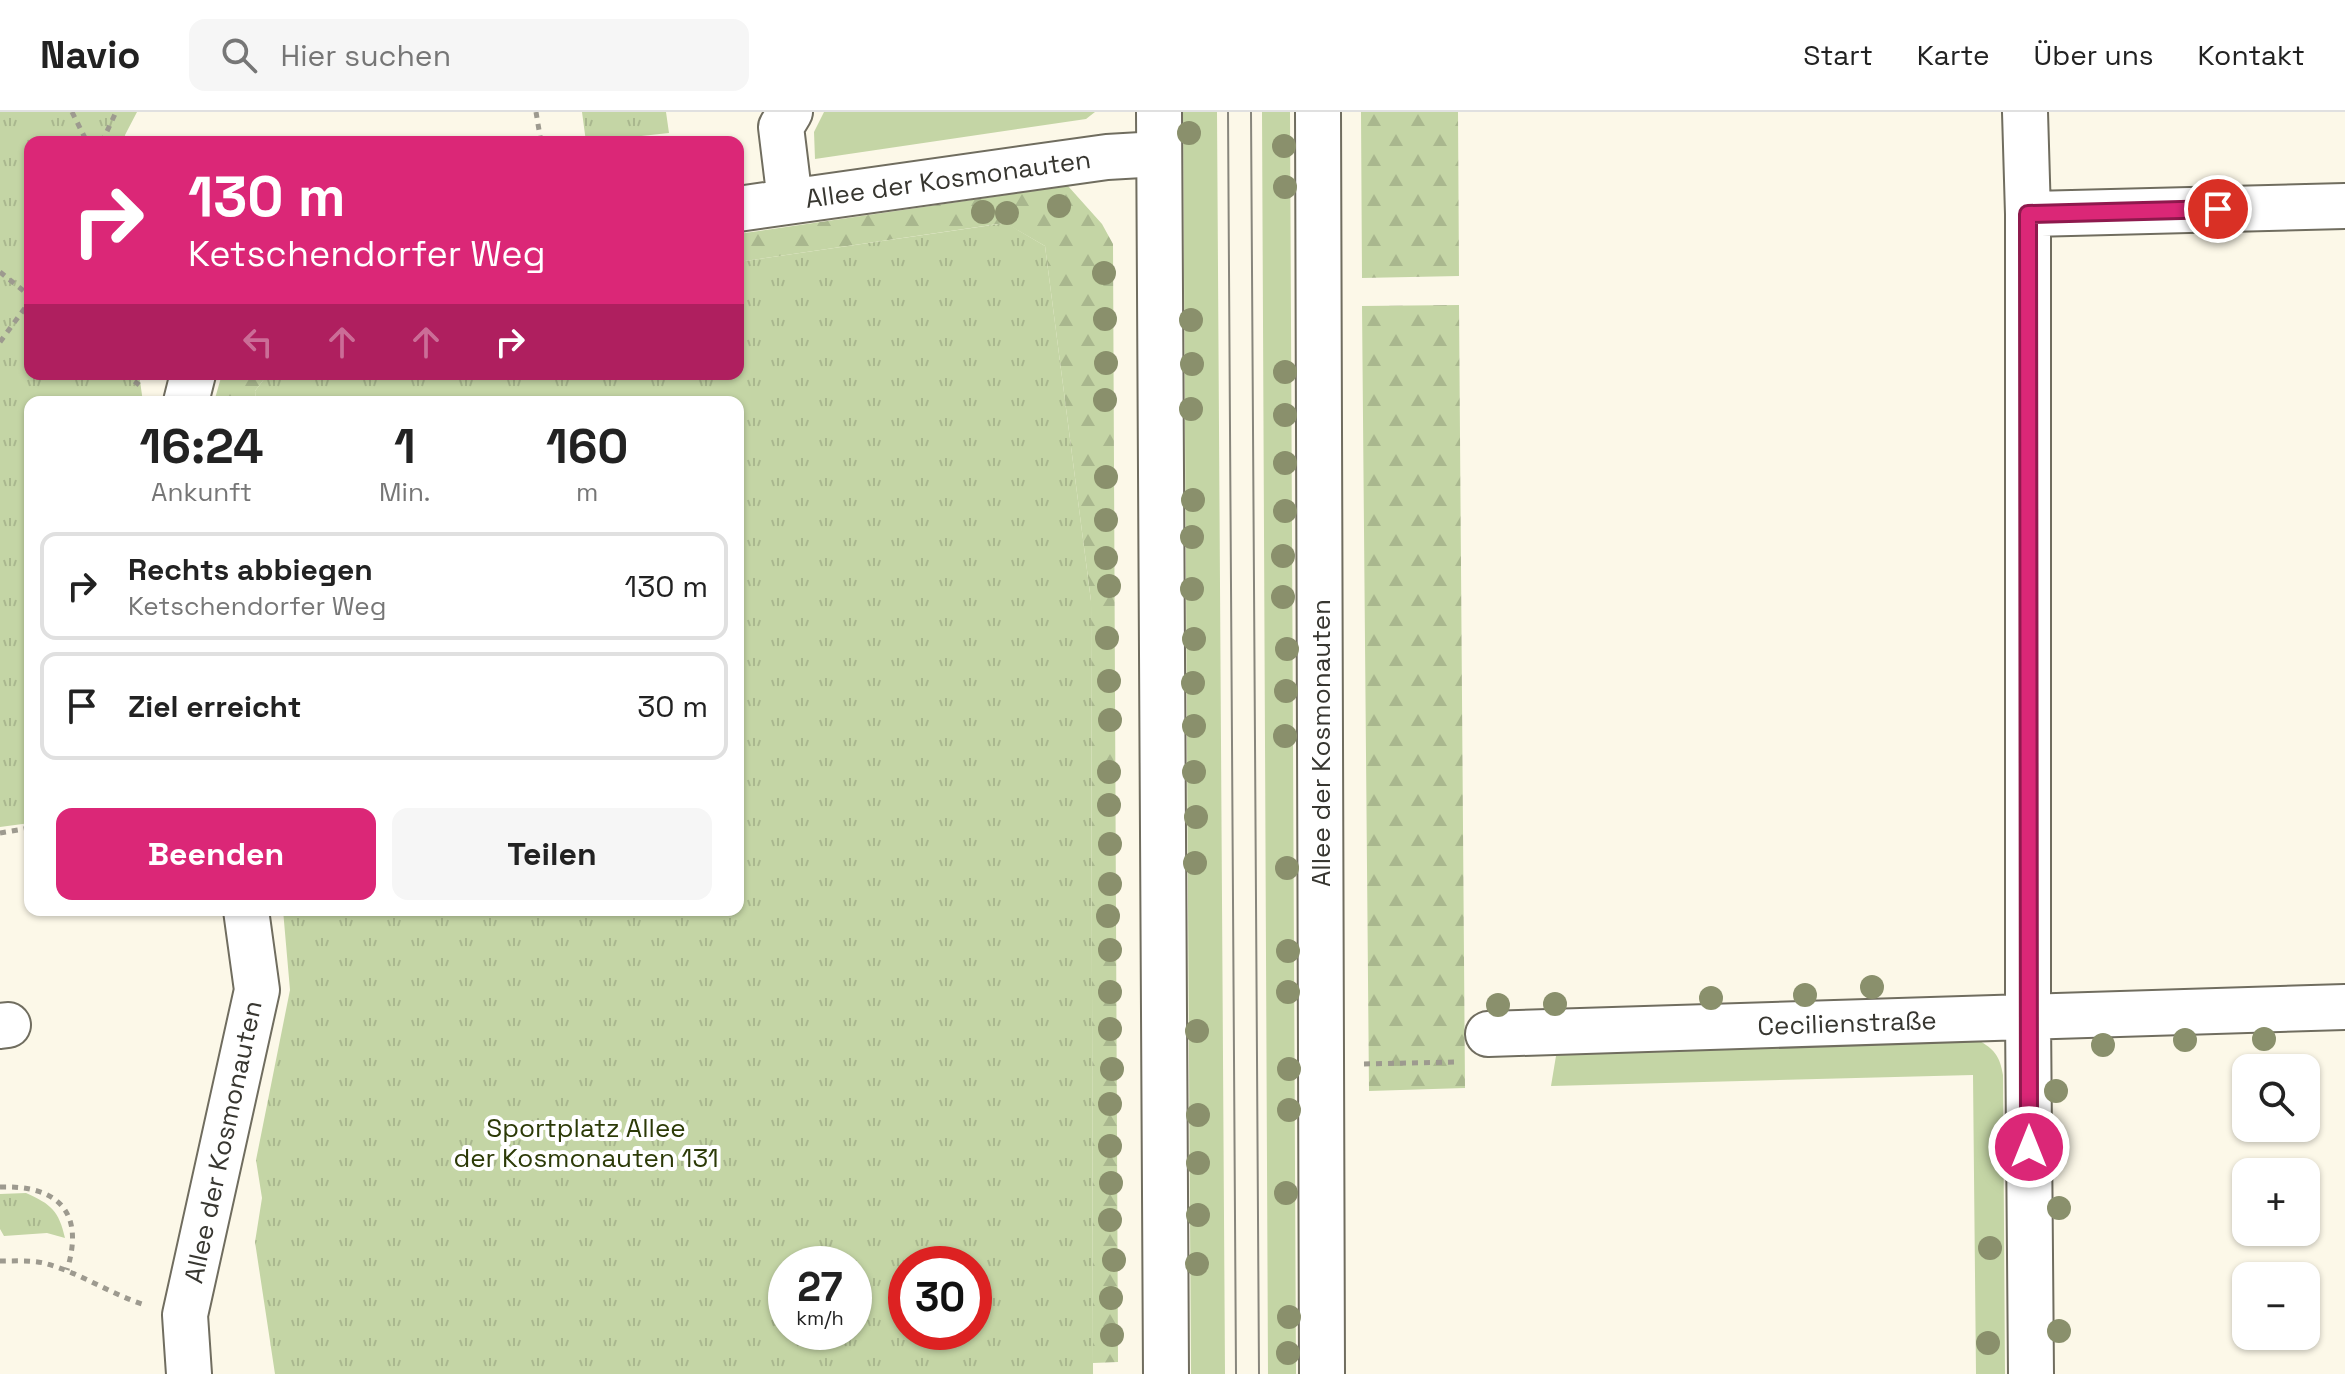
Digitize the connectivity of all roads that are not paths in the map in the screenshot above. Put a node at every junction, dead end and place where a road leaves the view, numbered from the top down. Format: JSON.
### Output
{"nodes":[{"id":1,"x":1318,"y":112,"type":"edge"},
{"id":2,"x":2025,"y":112,"type":"edge"},
{"id":3,"x":779,"y":117,"type":"edge"},
{"id":4,"x":1159,"y":133,"type":"edge"},
{"id":5,"x":790,"y":201,"type":"junction"},
{"id":6,"x":2345,"y":206,"type":"edge"},
{"id":7,"x":744,"y":208,"type":"edge"},
{"id":8,"x":2028,"y":214,"type":"junction"},
{"id":9,"x":247,"y":916,"type":"edge"},
{"id":10,"x":2345,"y":1007,"type":"edge"},
{"id":11,"x":2028,"y":1017,"type":"junction"},
{"id":12,"x":1488,"y":1034,"type":"road end"},
{"id":13,"x":189,"y":1374,"type":"edge"},
{"id":14,"x":1166,"y":1374,"type":"edge"},
{"id":15,"x":1322,"y":1374,"type":"edge"},
{"id":16,"x":2031,"y":1374,"type":"edge"}],
"edges":[{"from":1,"to":15,"type":"street","name":"Allee der Kosmonauten"},
{"from":2,"to":8,"type":"street"},
{"from":3,"to":5,"type":"street"},
{"from":4,"to":5,"type":"street","name":"Allee der Kosmonauten"},
{"from":4,"to":14,"type":"street","name":"Allee der Kosmonauten"},
{"from":5,"to":7,"type":"street","name":"Allee der Kosmonauten"},
{"from":6,"to":8,"type":"street"},
{"from":8,"to":11,"type":"street"},
{"from":9,"to":13,"type":"street","name":"Allee der Kosmonauten"},
{"from":10,"to":11,"type":"street","name":"Cecilienstraße"},
{"from":11,"to":12,"type":"street","name":"Cecilienstraße"},
{"from":11,"to":16,"type":"street"}]}
